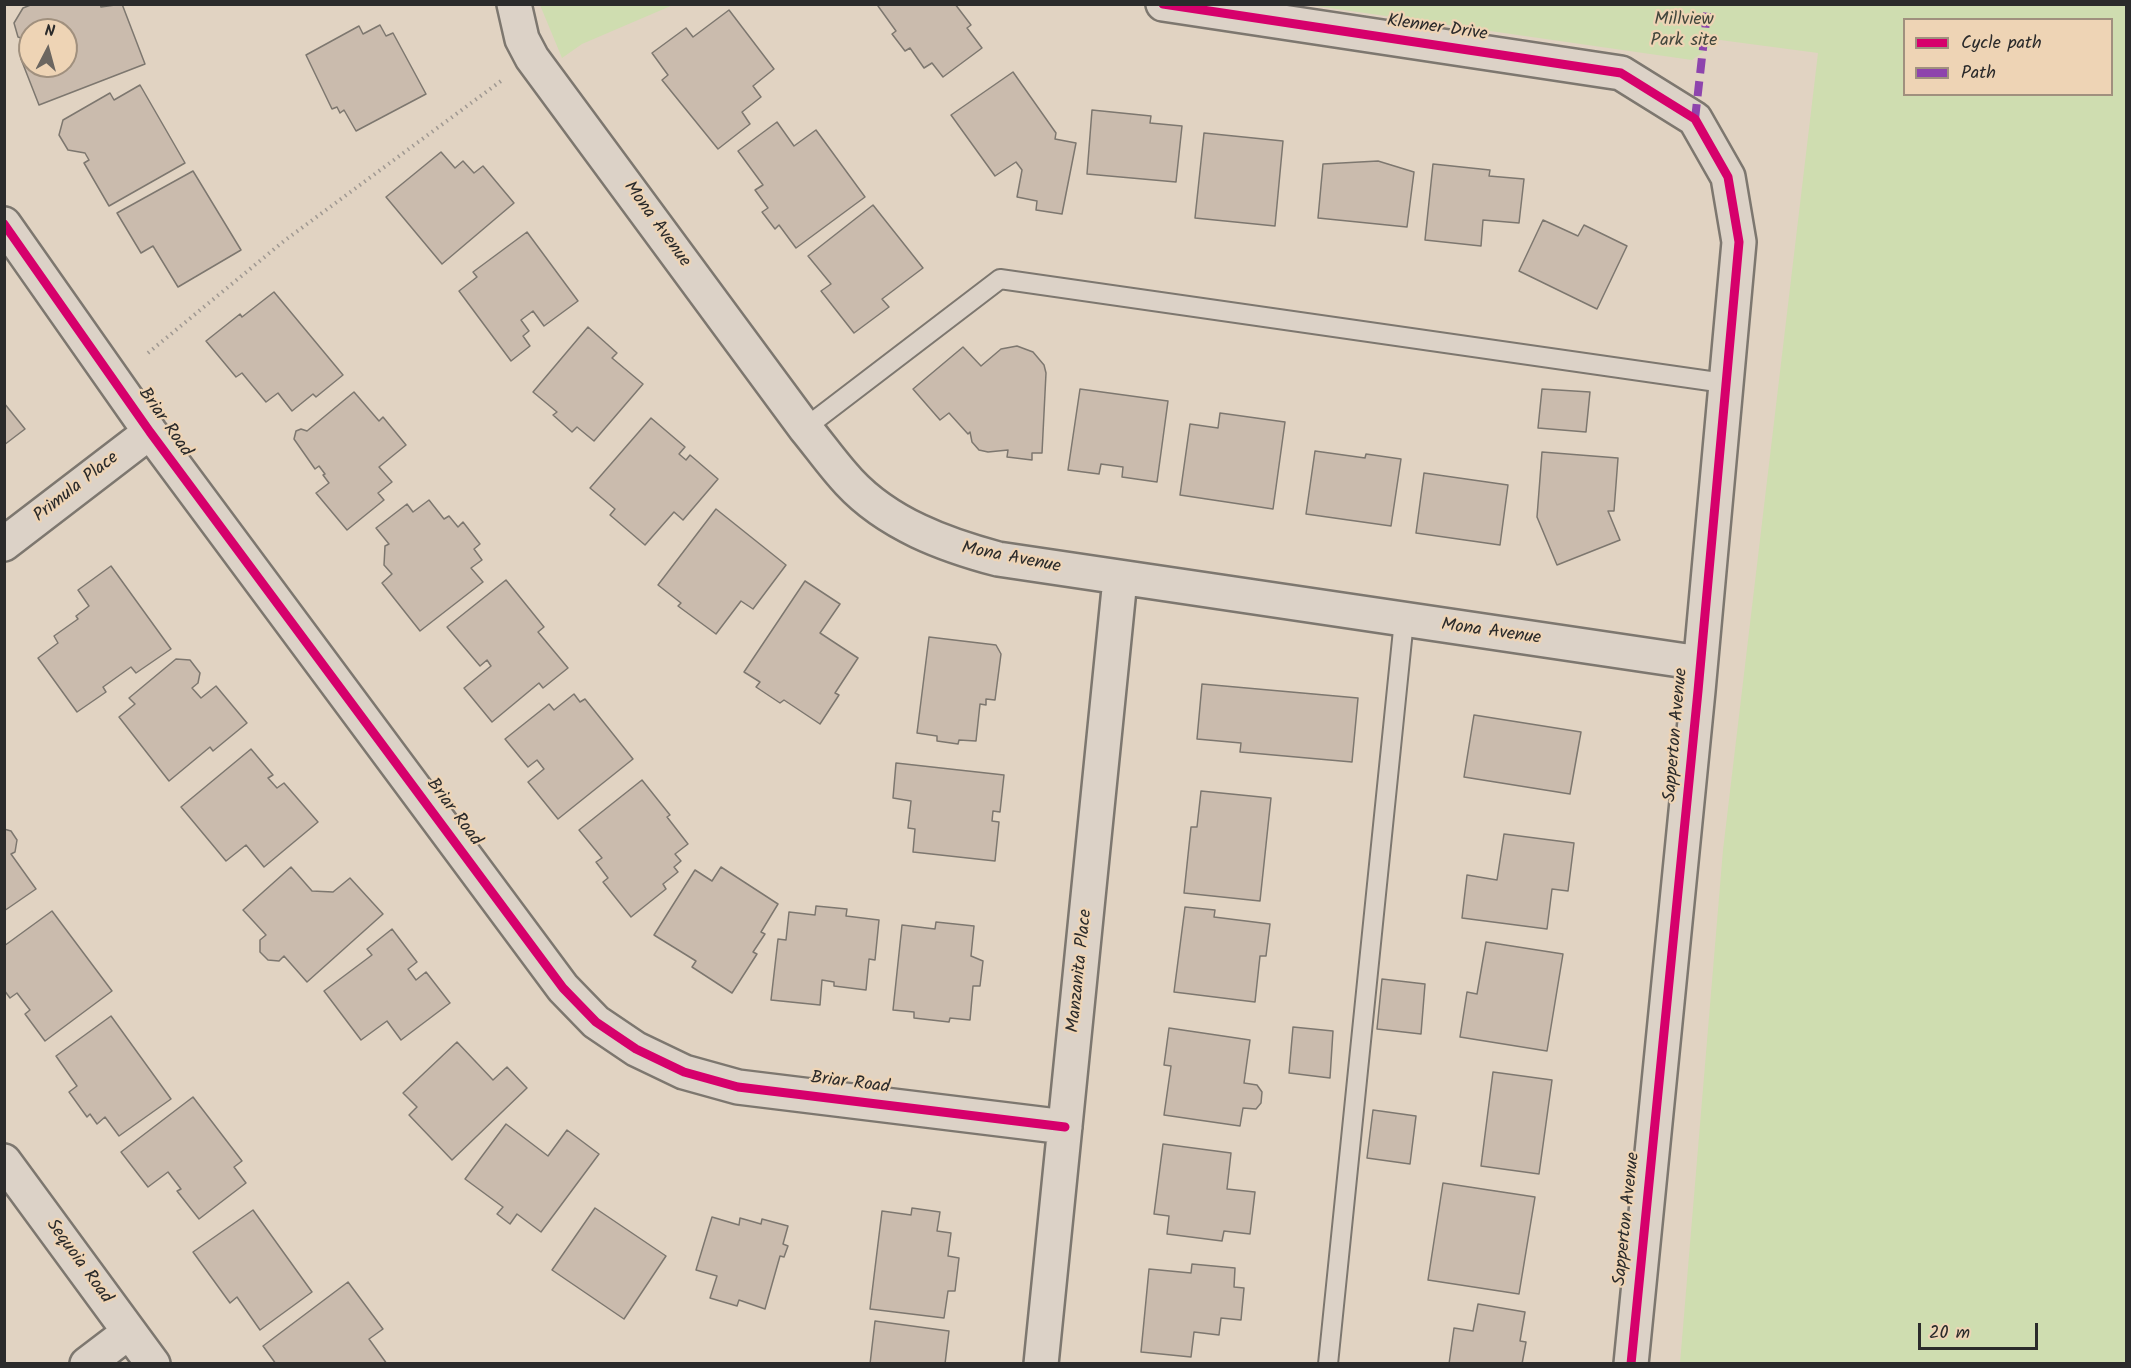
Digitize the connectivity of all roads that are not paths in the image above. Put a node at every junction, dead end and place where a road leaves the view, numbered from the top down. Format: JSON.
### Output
{"nodes":[{"id":1,"x":513,"y":4,"type":"edge"},
{"id":2,"x":1162,"y":4,"type":"edge"},
{"id":3,"x":1695,"y":119,"type":"joint"},
{"id":4,"x":4,"y":224,"type":"edge"},
{"id":5,"x":1724,"y":383,"type":"junction"},
{"id":6,"x":805,"y":428,"type":"junction"},
{"id":7,"x":150,"y":432,"type":"junction"},
{"id":8,"x":4,"y":544,"type":"edge"},
{"id":9,"x":1120,"y":579,"type":"junction"},
{"id":10,"x":1404,"y":620,"type":"junction"},
{"id":11,"x":1700,"y":663,"type":"junction"},
{"id":12,"x":1065,"y":1127,"type":"junction"},
{"id":13,"x":4,"y":1161,"type":"edge"},
{"id":14,"x":129,"y":1332,"type":"junction"},
{"id":15,"x":87,"y":1364,"type":"edge"},
{"id":16,"x":153,"y":1364,"type":"edge"},
{"id":17,"x":1041,"y":1364,"type":"edge"},
{"id":18,"x":1328,"y":1364,"type":"edge"},
{"id":19,"x":1630,"y":1364,"type":"edge"}],
"edges":[{"from":1,"to":6,"type":"street","name":"Mona Avenue"},
{"from":2,"to":3,"type":"street","name":"Klenner Drive"},
{"from":3,"to":5,"type":"street","name":"Sapperton Avenue"},
{"from":4,"to":7,"type":"street","name":"Briar Road"},
{"from":5,"to":6,"type":"lane"},
{"from":5,"to":11,"type":"street","name":"Sapperton Avenue"},
{"from":6,"to":9,"type":"street","name":"Mona Avenue"},
{"from":7,"to":8,"type":"street","name":"Primula Place"},
{"from":7,"to":12,"type":"street","name":"Briar Road"},
{"from":9,"to":10,"type":"street","name":"Mona Avenue"},
{"from":9,"to":12,"type":"street","name":"Manzanita Place"},
{"from":10,"to":11,"type":"street","name":"Mona Avenue"},
{"from":10,"to":18,"type":"lane"},
{"from":11,"to":19,"type":"street","name":"Sapperton Avenue"},
{"from":12,"to":17,"type":"street","name":"Manzanita Place"},
{"from":13,"to":14,"type":"street","name":"Sequoia Road"},
{"from":14,"to":15,"type":"street"},
{"from":14,"to":16,"type":"street","name":"Sequoia Road"}]}
